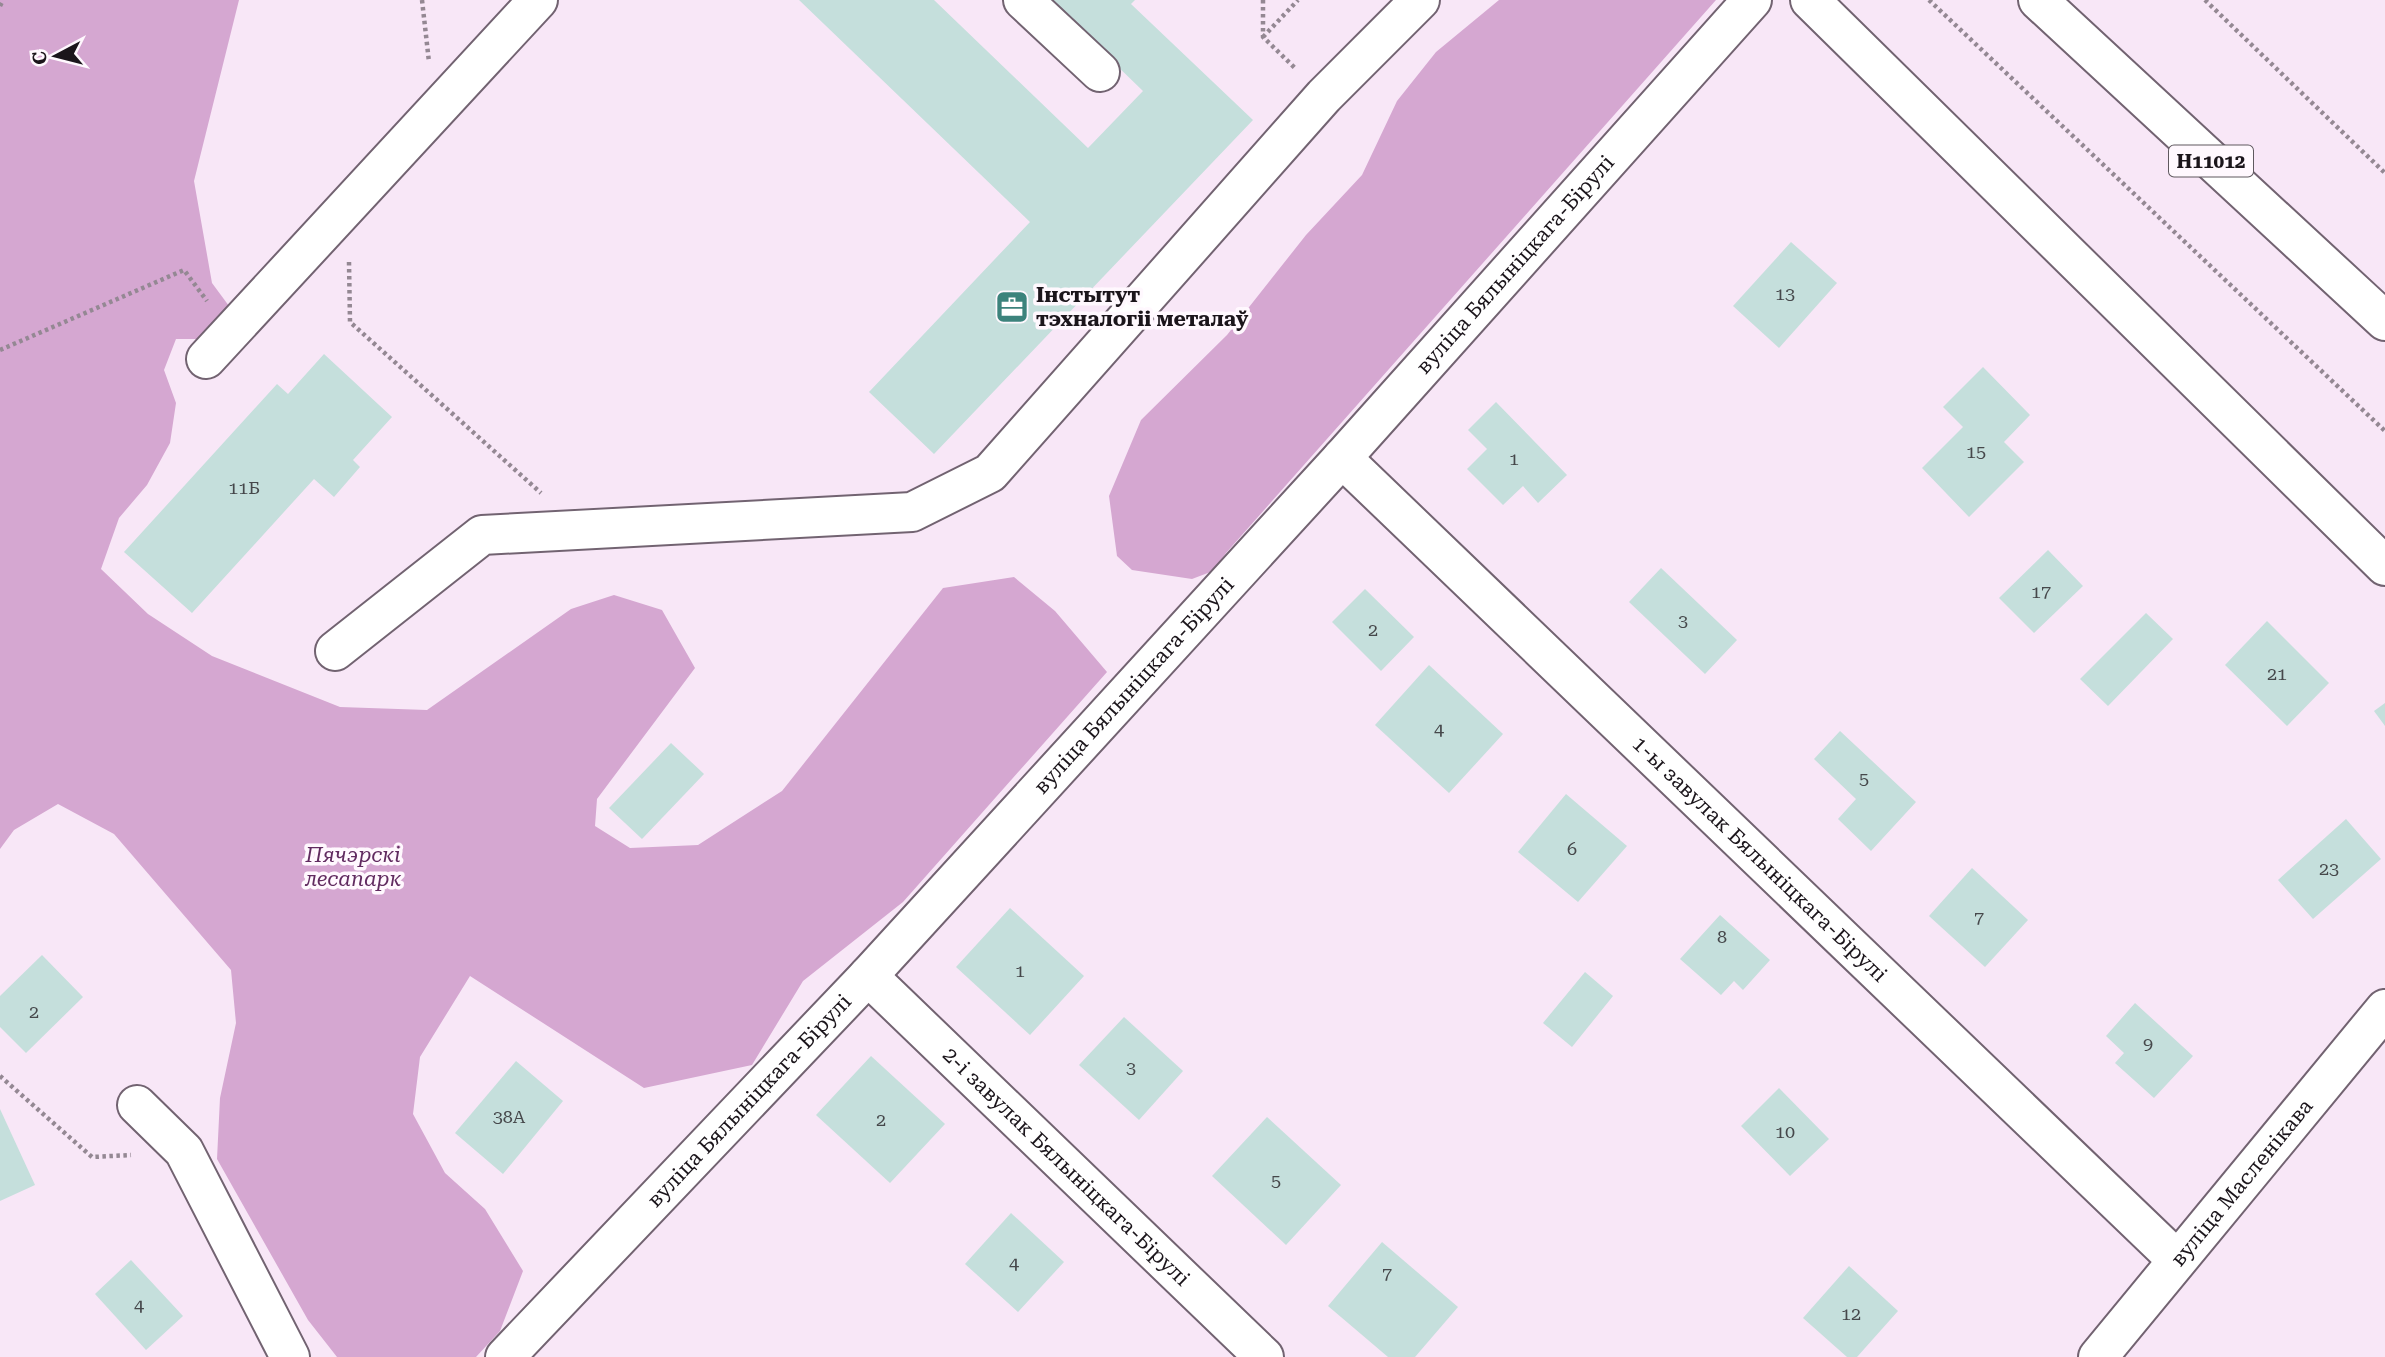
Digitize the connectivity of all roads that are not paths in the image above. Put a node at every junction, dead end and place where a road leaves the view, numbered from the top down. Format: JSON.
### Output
{"nodes":[{"id":1,"x":538,"y":0,"type":"edge"},
{"id":2,"x":1024,"y":0,"type":"edge"},
{"id":3,"x":1420,"y":0,"type":"edge"},
{"id":4,"x":1752,"y":0,"type":"edge"},
{"id":5,"x":1810,"y":0,"type":"edge"},
{"id":6,"x":2038,"y":0,"type":"edge"},
{"id":7,"x":1100,"y":72,"type":"dead end"},
{"id":8,"x":2385,"y":321,"type":"edge"},
{"id":9,"x":218,"y":346,"type":"road end"},
{"id":10,"x":1342,"y":458,"type":"junction"},
{"id":11,"x":2385,"y":566,"type":"edge"},
{"id":12,"x":335,"y":651,"type":"dead end"},
{"id":13,"x":868,"y":976,"type":"junction"},
{"id":14,"x":2385,"y":1009,"type":"edge"},
{"id":15,"x":137,"y":1105,"type":"dead end"},
{"id":16,"x":2177,"y":1260,"type":"junction"},
{"id":17,"x":290,"y":1357,"type":"edge"},
{"id":18,"x":505,"y":1357,"type":"edge"},
{"id":19,"x":1264,"y":1357,"type":"edge"},
{"id":20,"x":2098,"y":1357,"type":"edge"}],
"edges":[{"from":1,"to":9,"type":"street"},
{"from":2,"to":7,"type":"street"},
{"from":3,"to":12,"type":"street"},
{"from":4,"to":10,"type":"street","name":"вуліца Бялыніцкага-Бірулі"},
{"from":5,"to":11,"type":"street"},
{"from":6,"to":8,"type":"street","number":"Н11012"},
{"from":10,"to":13,"type":"street","name":"вуліца Бялыніцкага-Бірулі"},
{"from":10,"to":16,"type":"street","name":"1-ы завулак Бялыніцкага-Бірулі"},
{"from":13,"to":18,"type":"street","name":"вуліца Бялыніцкага-Бірулі"},
{"from":13,"to":19,"type":"street","name":"2-і завулак Бялыніцкага-Бірулі"},
{"from":14,"to":16,"type":"street","name":"вуліца Масленікава"},
{"from":15,"to":17,"type":"street"},
{"from":16,"to":20,"type":"street","name":"вуліца Масленікава"}]}
